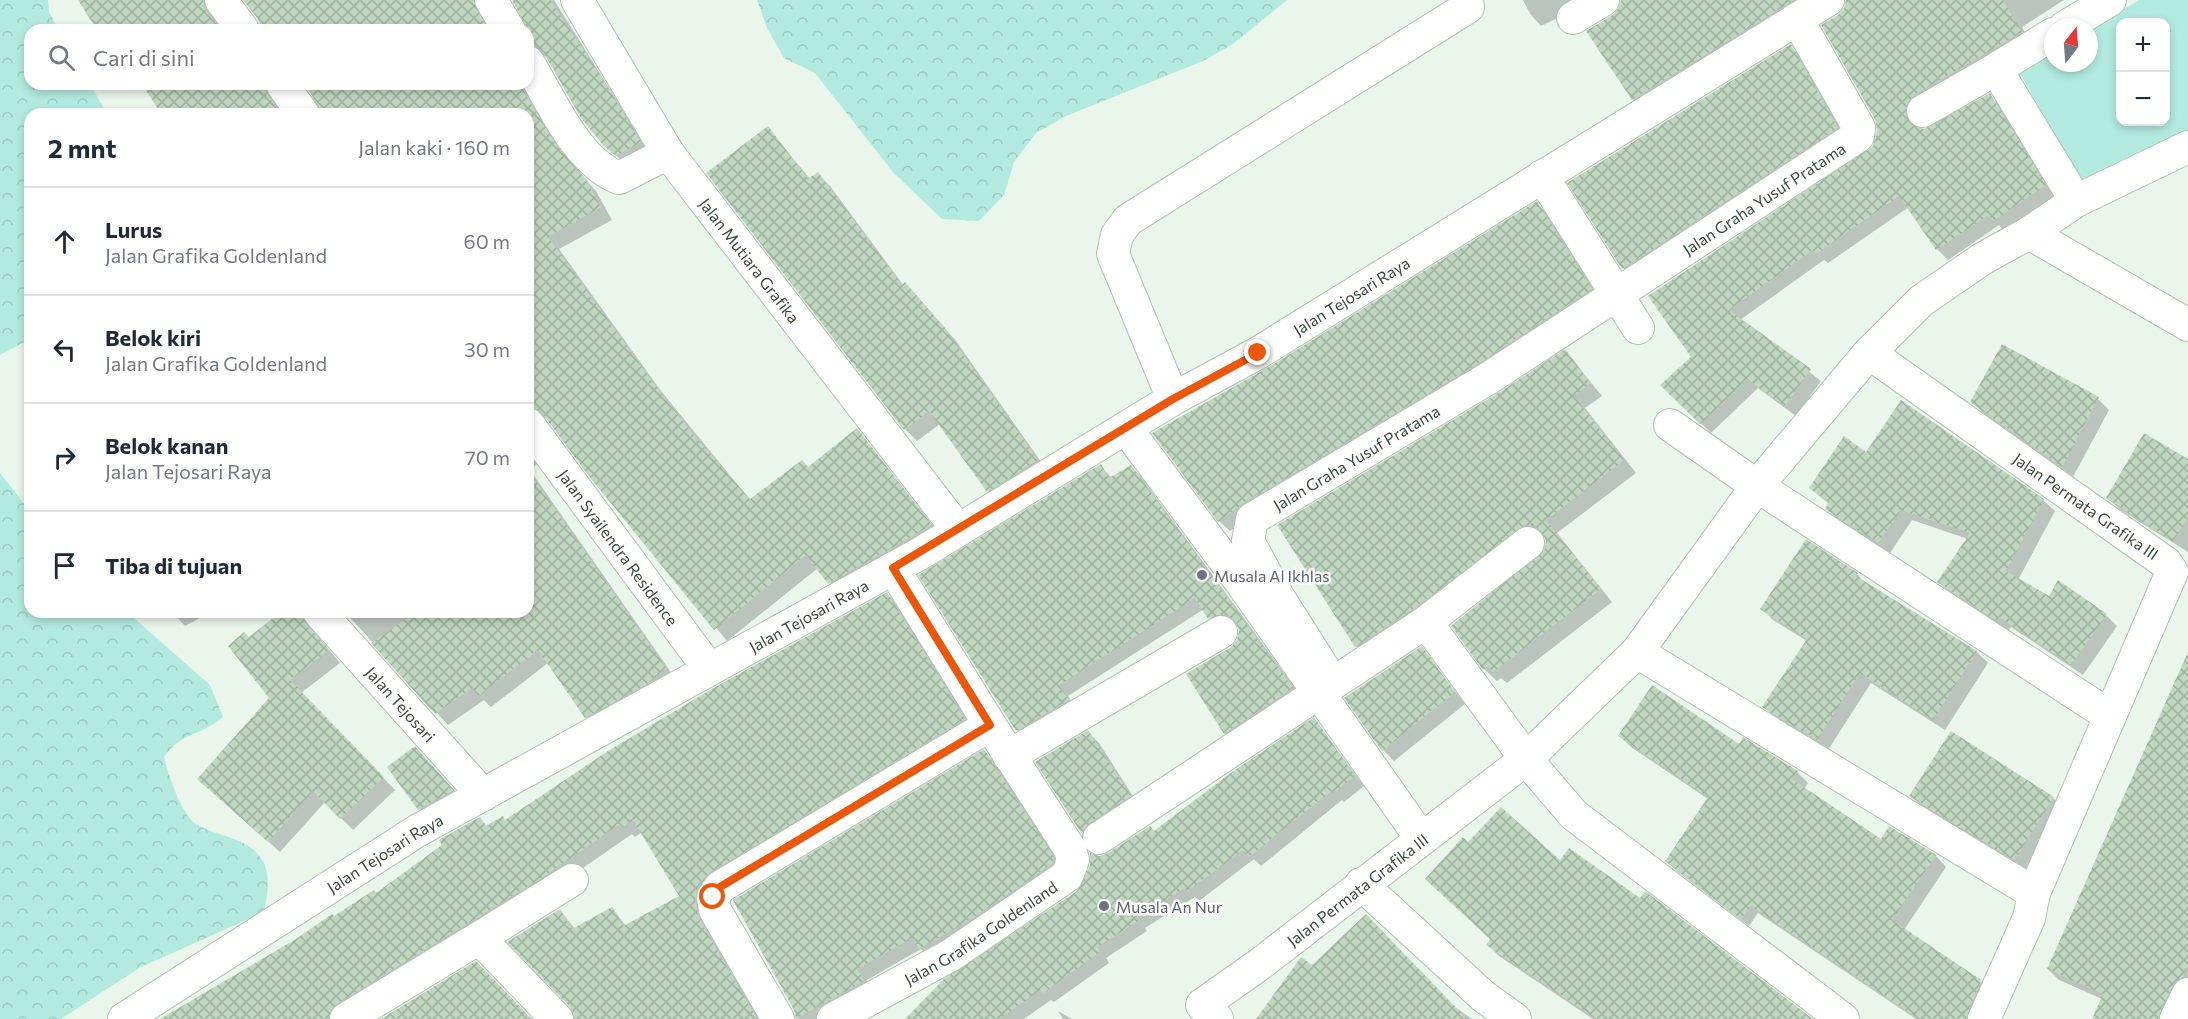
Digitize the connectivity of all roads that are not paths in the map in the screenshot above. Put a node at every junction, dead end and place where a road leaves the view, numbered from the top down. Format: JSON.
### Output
{"nodes":[{"id":1,"x":221,"y":0,"type":"edge"},
{"id":2,"x":491,"y":0,"type":"edge"},
{"id":3,"x":577,"y":0,"type":"edge"},
{"id":4,"x":1604,"y":0,"type":"edge"},
{"id":5,"x":2110,"y":0,"type":"edge"},
{"id":6,"x":1815,"y":6,"type":"edge"},
{"id":7,"x":1468,"y":8,"type":"dead end"},
{"id":8,"x":1573,"y":18,"type":"dead end"},
{"id":9,"x":2080,"y":18,"type":"edge"},
{"id":10,"x":239,"y":24,"type":"edge"},
{"id":11,"x":505,"y":24,"type":"edge"},
{"id":12,"x":2044,"y":40,"type":"edge"},
{"id":13,"x":1996,"y":69,"type":"junction"},
{"id":14,"x":534,"y":72,"type":"edge"},
{"id":15,"x":286,"y":90,"type":"edge"},
{"id":16,"x":299,"y":108,"type":"edge"},
{"id":17,"x":1923,"y":111,"type":"dead end"},
{"id":18,"x":2188,"y":147,"type":"edge"},
{"id":19,"x":668,"y":153,"type":"junction"},
{"id":20,"x":1542,"y":176,"type":"junction"},
{"id":21,"x":2076,"y":201,"type":"junction"},
{"id":22,"x":2029,"y":233,"type":"junction"},
{"id":23,"x":1618,"y":293,"type":"junction"},
{"id":24,"x":2188,"y":326,"type":"edge"},
{"id":25,"x":1638,"y":328,"type":"dead end"},
{"id":26,"x":1869,"y":353,"type":"junction"},
{"id":27,"x":1173,"y":399,"type":"junction"},
{"id":28,"x":1670,"y":425,"type":"dead end"},
{"id":29,"x":534,"y":432,"type":"edge"},
{"id":30,"x":1134,"y":440,"type":"dead end"},
{"id":31,"x":1757,"y":486,"type":"junction"},
{"id":32,"x":958,"y":530,"type":"junction"},
{"id":33,"x":1528,"y":543,"type":"dead end"},
{"id":34,"x":893,"y":568,"type":"junction"},
{"id":35,"x":324,"y":618,"type":"edge"},
{"id":36,"x":1426,"y":622,"type":"junction"},
{"id":37,"x":1221,"y":632,"type":"dead end"},
{"id":38,"x":1637,"y":652,"type":"junction"},
{"id":39,"x":709,"y":669,"type":"junction"},
{"id":40,"x":1326,"y":688,"type":"junction"},
{"id":41,"x":2110,"y":716,"type":"junction"},
{"id":42,"x":990,"y":725,"type":"junction"},
{"id":43,"x":1010,"y":756,"type":"junction"},
{"id":44,"x":1526,"y":759,"type":"junction"},
{"id":45,"x":483,"y":795,"type":"junction"},
{"id":46,"x":1099,"y":838,"type":"dead end"},
{"id":47,"x":1421,"y":838,"type":"junction"},
{"id":48,"x":572,"y":880,"type":"dead end"},
{"id":49,"x":1361,"y":884,"type":"junction"},
{"id":50,"x":2034,"y":893,"type":"junction"},
{"id":51,"x":478,"y":938,"type":"junction"},
{"id":52,"x":2188,"y":994,"type":"edge"},
{"id":53,"x":1200,"y":1014,"type":"edge"},
{"id":54,"x":124,"y":1019,"type":"edge"},
{"id":55,"x":346,"y":1019,"type":"edge"},
{"id":56,"x":557,"y":1019,"type":"edge"},
{"id":57,"x":778,"y":1019,"type":"edge"},
{"id":58,"x":833,"y":1019,"type":"edge"},
{"id":59,"x":1515,"y":1019,"type":"edge"},
{"id":60,"x":1843,"y":1019,"type":"edge"},
{"id":61,"x":1984,"y":1019,"type":"edge"},
{"id":62,"x":2176,"y":1019,"type":"edge"}],
"edges":[{"from":1,"to":10,"type":"street"},
{"from":2,"to":11,"type":"street"},
{"from":3,"to":19,"type":"street","name":"Jalan Mutiara Grafika"},
{"from":4,"to":8,"type":"street"},
{"from":5,"to":9,"type":"street"},
{"from":6,"to":20,"type":"street","name":"Jalan Tejosari Raya"},
{"from":6,"to":23,"type":"street","name":"Jalan Graha Yusuf Pratama"},
{"from":7,"to":27,"type":"street"},
{"from":12,"to":13,"type":"street"},
{"from":13,"to":17,"type":"street"},
{"from":13,"to":21,"type":"street"},
{"from":14,"to":19,"type":"street"},
{"from":15,"to":16,"type":"street"},
{"from":18,"to":21,"type":"street","name":"Jalan Permata Grafika III"},
{"from":19,"to":32,"type":"street","name":"Jalan Mutiara Grafika"},
{"from":20,"to":23,"type":"street"},
{"from":20,"to":27,"type":"street","name":"Jalan Tejosari Raya"},
{"from":21,"to":22,"type":"street","name":"Jalan Permata Grafika III"},
{"from":22,"to":24,"type":"street"},
{"from":22,"to":26,"type":"street","name":"Jalan Permata Grafika III"},
{"from":23,"to":25,"type":"street"},
{"from":23,"to":40,"type":"street","name":"Jalan Graha Yusuf Pratama"},
{"from":26,"to":31,"type":"street","name":"Jalan Permata Grafika III"},
{"from":26,"to":41,"type":"street","name":"Jalan Permata Grafika III"},
{"from":27,"to":32,"type":"street","name":"Jalan Tejosari Raya"},
{"from":28,"to":31,"type":"street"},
{"from":29,"to":39,"type":"street","name":"Jalan Syailendra Residence"},
{"from":30,"to":40,"type":"street"},
{"from":31,"to":38,"type":"street","name":"Jalan Permata Grafika III"},
{"from":31,"to":41,"type":"street"},
{"from":32,"to":34,"type":"street","name":"Jalan Tejosari Raya"},
{"from":33,"to":36,"type":"street"},
{"from":34,"to":39,"type":"street","name":"Jalan Tejosari Raya"},
{"from":34,"to":42,"type":"street","name":"Jalan Grafika Goldenland"},
{"from":35,"to":45,"type":"street","name":"Jalan Tejosari"},
{"from":36,"to":40,"type":"street"},
{"from":36,"to":44,"type":"street"},
{"from":37,"to":43,"type":"street"},
{"from":38,"to":44,"type":"street","name":"Jalan Permata Grafika III"},
{"from":38,"to":50,"type":"street"},
{"from":39,"to":45,"type":"street","name":"Jalan Tejosari Raya"},
{"from":40,"to":46,"type":"street"},
{"from":40,"to":47,"type":"street"},
{"from":41,"to":50,"type":"street","name":"Jalan Permata Grafika III"},
{"from":42,"to":43,"type":"street","name":"Jalan Grafika Goldenland"},
{"from":42,"to":57,"type":"street"},
{"from":43,"to":58,"type":"street","name":"Jalan Grafika Goldenland"},
{"from":44,"to":47,"type":"street","name":"Jalan Permata Grafika III"},
{"from":44,"to":60,"type":"street"},
{"from":45,"to":54,"type":"street","name":"Jalan Tejosari Raya"},
{"from":47,"to":49,"type":"street","name":"Jalan Permata Grafika III"},
{"from":48,"to":51,"type":"street"},
{"from":49,"to":53,"type":"street","name":"Jalan Permata Grafika III"},
{"from":49,"to":59,"type":"street"},
{"from":50,"to":61,"type":"street","name":"Jalan Permata Grafika III"},
{"from":51,"to":55,"type":"street"},
{"from":51,"to":56,"type":"street"},
{"from":52,"to":62,"type":"street"}]}
